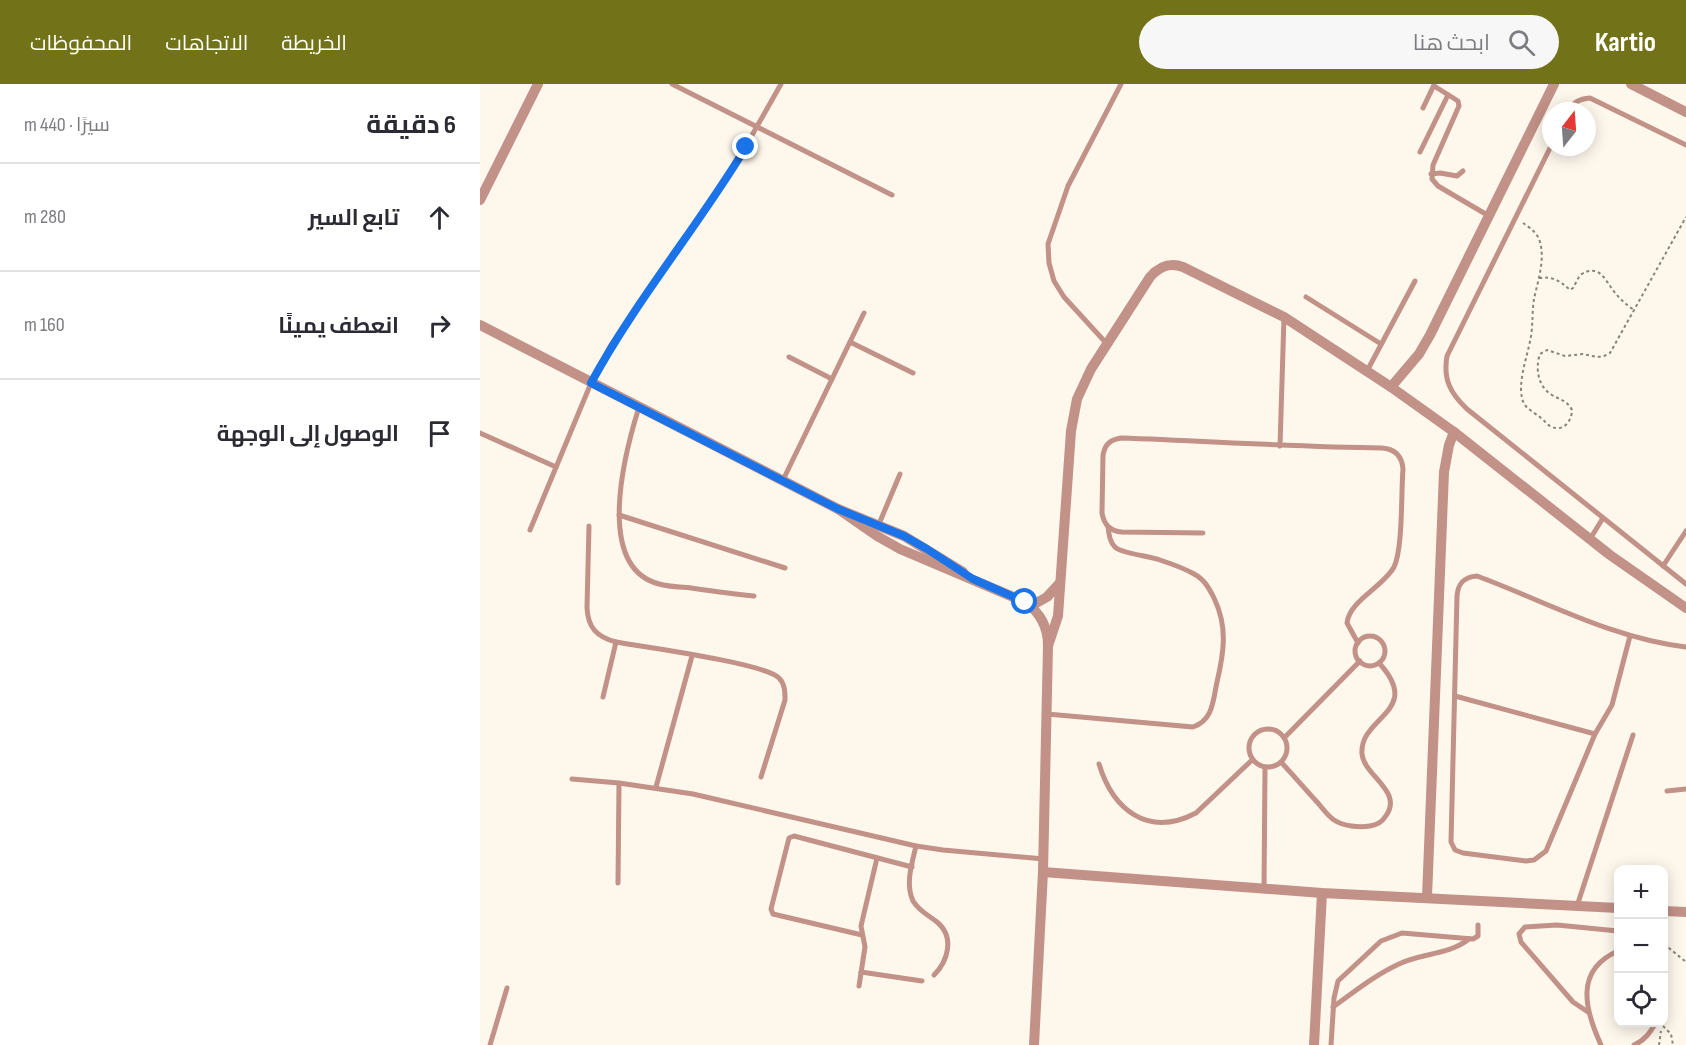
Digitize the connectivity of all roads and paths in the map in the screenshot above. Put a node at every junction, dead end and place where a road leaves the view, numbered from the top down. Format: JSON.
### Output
{"nodes":[{"id":1,"x":538,"y":84,"type":"edge"},
{"id":2,"x":672,"y":84,"type":"edge"},
{"id":3,"x":781,"y":84,"type":"edge"},
{"id":4,"x":1120,"y":84,"type":"edge"},
{"id":5,"x":1554,"y":84,"type":"edge"},
{"id":6,"x":1631,"y":84,"type":"edge"},
{"id":7,"x":1435,"y":85,"type":"edge"},
{"id":8,"x":1448,"y":95,"type":"junction"},
{"id":9,"x":1576,"y":102,"type":"edge"},
{"id":10,"x":1423,"y":108,"type":"dead end"},
{"id":11,"x":1686,"y":112,"type":"edge"},
{"id":12,"x":757,"y":127,"type":"junction"},
{"id":13,"x":1686,"y":145,"type":"edge"},
{"id":14,"x":1420,"y":153,"type":"dead end"},
{"id":15,"x":1546,"y":156,"type":"edge"},
{"id":16,"x":1463,"y":171,"type":"dead end"},
{"id":17,"x":1431,"y":174,"type":"junction"},
{"id":18,"x":892,"y":195,"type":"dead end"},
{"id":19,"x":480,"y":200,"type":"edge"},
{"id":20,"x":1489,"y":216,"type":"junction"},
{"id":21,"x":1686,"y":217,"type":"edge"},
{"id":22,"x":1515,"y":218,"type":"junction"},
{"id":23,"x":1539,"y":278,"type":"junction"},
{"id":24,"x":1415,"y":280,"type":"dead end"},
{"id":25,"x":1306,"y":297,"type":"dead end"},
{"id":26,"x":1635,"y":310,"type":"junction"},
{"id":27,"x":864,"y":313,"type":"dead end"},
{"id":28,"x":1284,"y":317,"type":"junction"},
{"id":29,"x":480,"y":325,"type":"edge"},
{"id":30,"x":850,"y":342,"type":"junction"},
{"id":31,"x":1107,"y":344,"type":"junction"},
{"id":32,"x":1382,"y":344,"type":"junction"},
{"id":33,"x":789,"y":357,"type":"dead end"},
{"id":34,"x":1367,"y":371,"type":"junction"},
{"id":35,"x":913,"y":373,"type":"dead end"},
{"id":36,"x":832,"y":379,"type":"junction"},
{"id":37,"x":591,"y":383,"type":"junction"},
{"id":38,"x":1391,"y":387,"type":"junction"},
{"id":39,"x":639,"y":407,"type":"junction"},
{"id":40,"x":1454,"y":432,"type":"junction"},
{"id":41,"x":480,"y":433,"type":"edge"},
{"id":42,"x":1280,"y":446,"type":"junction"},
{"id":43,"x":556,"y":467,"type":"junction"},
{"id":44,"x":900,"y":474,"type":"dead end"},
{"id":45,"x":783,"y":480,"type":"junction"},
{"id":46,"x":838,"y":509,"type":"junction"},
{"id":47,"x":619,"y":515,"type":"junction"},
{"id":48,"x":1603,"y":518,"type":"junction"},
{"id":49,"x":879,"y":524,"type":"junction"},
{"id":50,"x":589,"y":526,"type":"dead end"},
{"id":51,"x":1108,"y":527,"type":"junction"},
{"id":52,"x":530,"y":530,"type":"dead end"},
{"id":53,"x":1686,"y":531,"type":"edge"},
{"id":54,"x":1203,"y":533,"type":"dead end"},
{"id":55,"x":1590,"y":539,"type":"junction"},
{"id":56,"x":1663,"y":566,"type":"junction"},
{"id":57,"x":785,"y":568,"type":"dead end"},
{"id":58,"x":973,"y":579,"type":"junction"},
{"id":59,"x":1059,"y":584,"type":"junction"},
{"id":60,"x":1686,"y":584,"type":"edge"},
{"id":61,"x":754,"y":596,"type":"dead end"},
{"id":62,"x":1031,"y":606,"type":"junction"},
{"id":63,"x":1686,"y":608,"type":"edge"},
{"id":64,"x":1630,"y":636,"type":"junction"},
{"id":65,"x":616,"y":642,"type":"junction"},
{"id":66,"x":1358,"y":643,"type":"junction"},
{"id":67,"x":1048,"y":646,"type":"junction"},
{"id":68,"x":1686,"y":647,"type":"edge"},
{"id":69,"x":692,"y":656,"type":"junction"},
{"id":70,"x":1360,"y":661,"type":"junction"},
{"id":71,"x":1379,"y":663,"type":"junction"},
{"id":72,"x":1455,"y":696,"type":"junction"},
{"id":73,"x":603,"y":697,"type":"dead end"},
{"id":74,"x":1047,"y":714,"type":"junction"},
{"id":75,"x":1595,"y":734,"type":"junction"},
{"id":76,"x":1633,"y":735,"type":"dead end"},
{"id":77,"x":1284,"y":738,"type":"junction"},
{"id":78,"x":1252,"y":760,"type":"junction"},
{"id":79,"x":1281,"y":762,"type":"junction"},
{"id":80,"x":1099,"y":765,"type":"dead end"},
{"id":81,"x":1265,"y":768,"type":"junction"},
{"id":82,"x":761,"y":777,"type":"dead end"},
{"id":83,"x":572,"y":779,"type":"dead end"},
{"id":84,"x":619,"y":783,"type":"junction"},
{"id":85,"x":656,"y":787,"type":"junction"},
{"id":86,"x":1686,"y":789,"type":"edge"},
{"id":87,"x":1667,"y":791,"type":"dead end"},
{"id":88,"x":916,"y":846,"type":"junction"},
{"id":89,"x":877,"y":858,"type":"junction"},
{"id":90,"x":1044,"y":859,"type":"junction"},
{"id":91,"x":912,"y":867,"type":"junction"},
{"id":92,"x":1043,"y":873,"type":"junction"},
{"id":93,"x":618,"y":883,"type":"dead end"},
{"id":94,"x":1264,"y":888,"type":"junction"},
{"id":95,"x":1322,"y":893,"type":"junction"},
{"id":96,"x":1427,"y":897,"type":"junction"},
{"id":97,"x":1577,"y":906,"type":"junction"},
{"id":98,"x":1614,"y":908,"type":"edge"},
{"id":99,"x":1668,"y":911,"type":"edge"},
{"id":100,"x":1686,"y":912,"type":"edge"},
{"id":101,"x":1479,"y":925,"type":"dead end"},
{"id":102,"x":1614,"y":930,"type":"edge"},
{"id":103,"x":862,"y":934,"type":"junction"},
{"id":104,"x":1469,"y":939,"type":"junction"},
{"id":105,"x":1668,"y":947,"type":"edge"},
{"id":106,"x":1614,"y":954,"type":"edge"},
{"id":107,"x":1686,"y":962,"type":"edge"},
{"id":108,"x":861,"y":972,"type":"junction"},
{"id":109,"x":934,"y":975,"type":"dead end"},
{"id":110,"x":922,"y":981,"type":"dead end"},
{"id":111,"x":859,"y":986,"type":"dead end"},
{"id":112,"x":507,"y":988,"type":"dead end"},
{"id":113,"x":1333,"y":1007,"type":"junction"},
{"id":114,"x":1588,"y":1012,"type":"junction"},
{"id":115,"x":1656,"y":1027,"type":"edge"},
{"id":116,"x":1659,"y":1027,"type":"edge"},
{"id":117,"x":1663,"y":1027,"type":"edge"},
{"id":118,"x":490,"y":1045,"type":"edge"},
{"id":119,"x":1034,"y":1045,"type":"edge"},
{"id":120,"x":1314,"y":1045,"type":"edge"},
{"id":121,"x":1331,"y":1045,"type":"edge"},
{"id":122,"x":1601,"y":1045,"type":"edge"},
{"id":123,"x":1634,"y":1045,"type":"edge"},
{"id":124,"x":1659,"y":1045,"type":"edge"},
{"id":125,"x":1673,"y":1045,"type":"edge"}],
"edges":[{"from":1,"to":19,"type":"street"},
{"from":2,"to":12,"type":"lane"},
{"from":3,"to":12,"type":"lane"},
{"from":4,"to":31,"type":"lane"},
{"from":5,"to":20,"type":"street"},
{"from":6,"to":11,"type":"street"},
{"from":7,"to":8,"type":"lane"},
{"from":7,"to":10,"type":"lane"},
{"from":8,"to":14,"type":"lane"},
{"from":8,"to":17,"type":"lane"},
{"from":9,"to":13,"type":"lane"},
{"from":12,"to":18,"type":"lane"},
{"from":12,"to":37,"type":"lane"},
{"from":15,"to":22,"type":"lane"},
{"from":16,"to":17,"type":"lane"},
{"from":17,"to":20,"type":"lane"},
{"from":20,"to":38,"type":"street"},
{"from":21,"to":26,"type":"path"},
{"from":22,"to":23,"type":"path"},
{"from":22,"to":48,"type":"lane"},
{"from":23,"to":26,"type":"path"},
{"from":23,"to":26,"type":"path"},
{"from":24,"to":32,"type":"lane"},
{"from":25,"to":32,"type":"lane"},
{"from":27,"to":30,"type":"lane"},
{"from":28,"to":31,"type":"street"},
{"from":28,"to":34,"type":"street"},
{"from":28,"to":42,"type":"lane"},
{"from":29,"to":37,"type":"street"},
{"from":30,"to":35,"type":"lane"},
{"from":30,"to":36,"type":"lane"},
{"from":31,"to":59,"type":"street"},
{"from":32,"to":34,"type":"lane"},
{"from":33,"to":36,"type":"lane"},
{"from":34,"to":38,"type":"street"},
{"from":36,"to":45,"type":"lane"},
{"from":37,"to":39,"type":"street"},
{"from":37,"to":43,"type":"lane"},
{"from":38,"to":40,"type":"street"},
{"from":39,"to":45,"type":"street"},
{"from":39,"to":47,"type":"lane"},
{"from":40,"to":55,"type":"street"},
{"from":40,"to":96,"type":"street"},
{"from":41,"to":43,"type":"lane"},
{"from":42,"to":51,"type":"lane"},
{"from":42,"to":66,"type":"lane"},
{"from":43,"to":52,"type":"lane"},
{"from":44,"to":49,"type":"lane"},
{"from":45,"to":46,"type":"street"},
{"from":46,"to":49,"type":"street"},
{"from":46,"to":58,"type":"street"},
{"from":47,"to":57,"type":"lane"},
{"from":47,"to":61,"type":"lane"},
{"from":48,"to":55,"type":"lane"},
{"from":48,"to":56,"type":"lane"},
{"from":49,"to":58,"type":"street"},
{"from":50,"to":65,"type":"lane"},
{"from":51,"to":54,"type":"lane"},
{"from":51,"to":74,"type":"lane"},
{"from":53,"to":56,"type":"lane"},
{"from":55,"to":63,"type":"street"},
{"from":56,"to":60,"type":"lane"},
{"from":58,"to":62,"type":"street"},
{"from":59,"to":62,"type":"street"},
{"from":59,"to":67,"type":"street"},
{"from":62,"to":67,"type":"street"},
{"from":64,"to":68,"type":"lane"},
{"from":64,"to":72,"type":"lane"},
{"from":64,"to":75,"type":"lane"},
{"from":65,"to":69,"type":"lane"},
{"from":65,"to":73,"type":"lane"},
{"from":66,"to":70,"type":"lane"},
{"from":66,"to":71,"type":"lane"},
{"from":67,"to":74,"type":"street"},
{"from":69,"to":82,"type":"lane"},
{"from":69,"to":85,"type":"lane"},
{"from":70,"to":71,"type":"lane"},
{"from":70,"to":77,"type":"lane"},
{"from":71,"to":79,"type":"lane"},
{"from":72,"to":75,"type":"lane"},
{"from":72,"to":75,"type":"lane"},
{"from":74,"to":90,"type":"street"},
{"from":76,"to":97,"type":"lane"},
{"from":77,"to":78,"type":"lane"},
{"from":77,"to":79,"type":"lane"},
{"from":78,"to":80,"type":"lane"},
{"from":78,"to":81,"type":"lane"},
{"from":79,"to":81,"type":"lane"},
{"from":81,"to":94,"type":"lane"},
{"from":83,"to":84,"type":"lane"},
{"from":84,"to":85,"type":"lane"},
{"from":84,"to":93,"type":"lane"},
{"from":85,"to":88,"type":"lane"},
{"from":86,"to":87,"type":"lane"},
{"from":88,"to":90,"type":"lane"},
{"from":88,"to":91,"type":"lane"},
{"from":89,"to":91,"type":"lane"},
{"from":89,"to":103,"type":"lane"},
{"from":89,"to":103,"type":"lane"},
{"from":90,"to":92,"type":"street"},
{"from":91,"to":109,"type":"lane"},
{"from":92,"to":94,"type":"street"},
{"from":92,"to":119,"type":"street"},
{"from":94,"to":95,"type":"street"},
{"from":95,"to":96,"type":"street"},
{"from":95,"to":120,"type":"street"},
{"from":96,"to":97,"type":"street"},
{"from":97,"to":98,"type":"street"},
{"from":99,"to":100,"type":"street"},
{"from":101,"to":104,"type":"lane"},
{"from":102,"to":114,"type":"lane"},
{"from":103,"to":108,"type":"lane"},
{"from":104,"to":113,"type":"lane"},
{"from":104,"to":113,"type":"lane"},
{"from":105,"to":107,"type":"path"},
{"from":106,"to":114,"type":"lane"},
{"from":108,"to":110,"type":"lane"},
{"from":108,"to":111,"type":"lane"},
{"from":112,"to":118,"type":"lane"},
{"from":113,"to":121,"type":"lane"},
{"from":114,"to":122,"type":"lane"},
{"from":115,"to":123,"type":"lane"},
{"from":116,"to":124,"type":"path"},
{"from":117,"to":125,"type":"path"}]}
